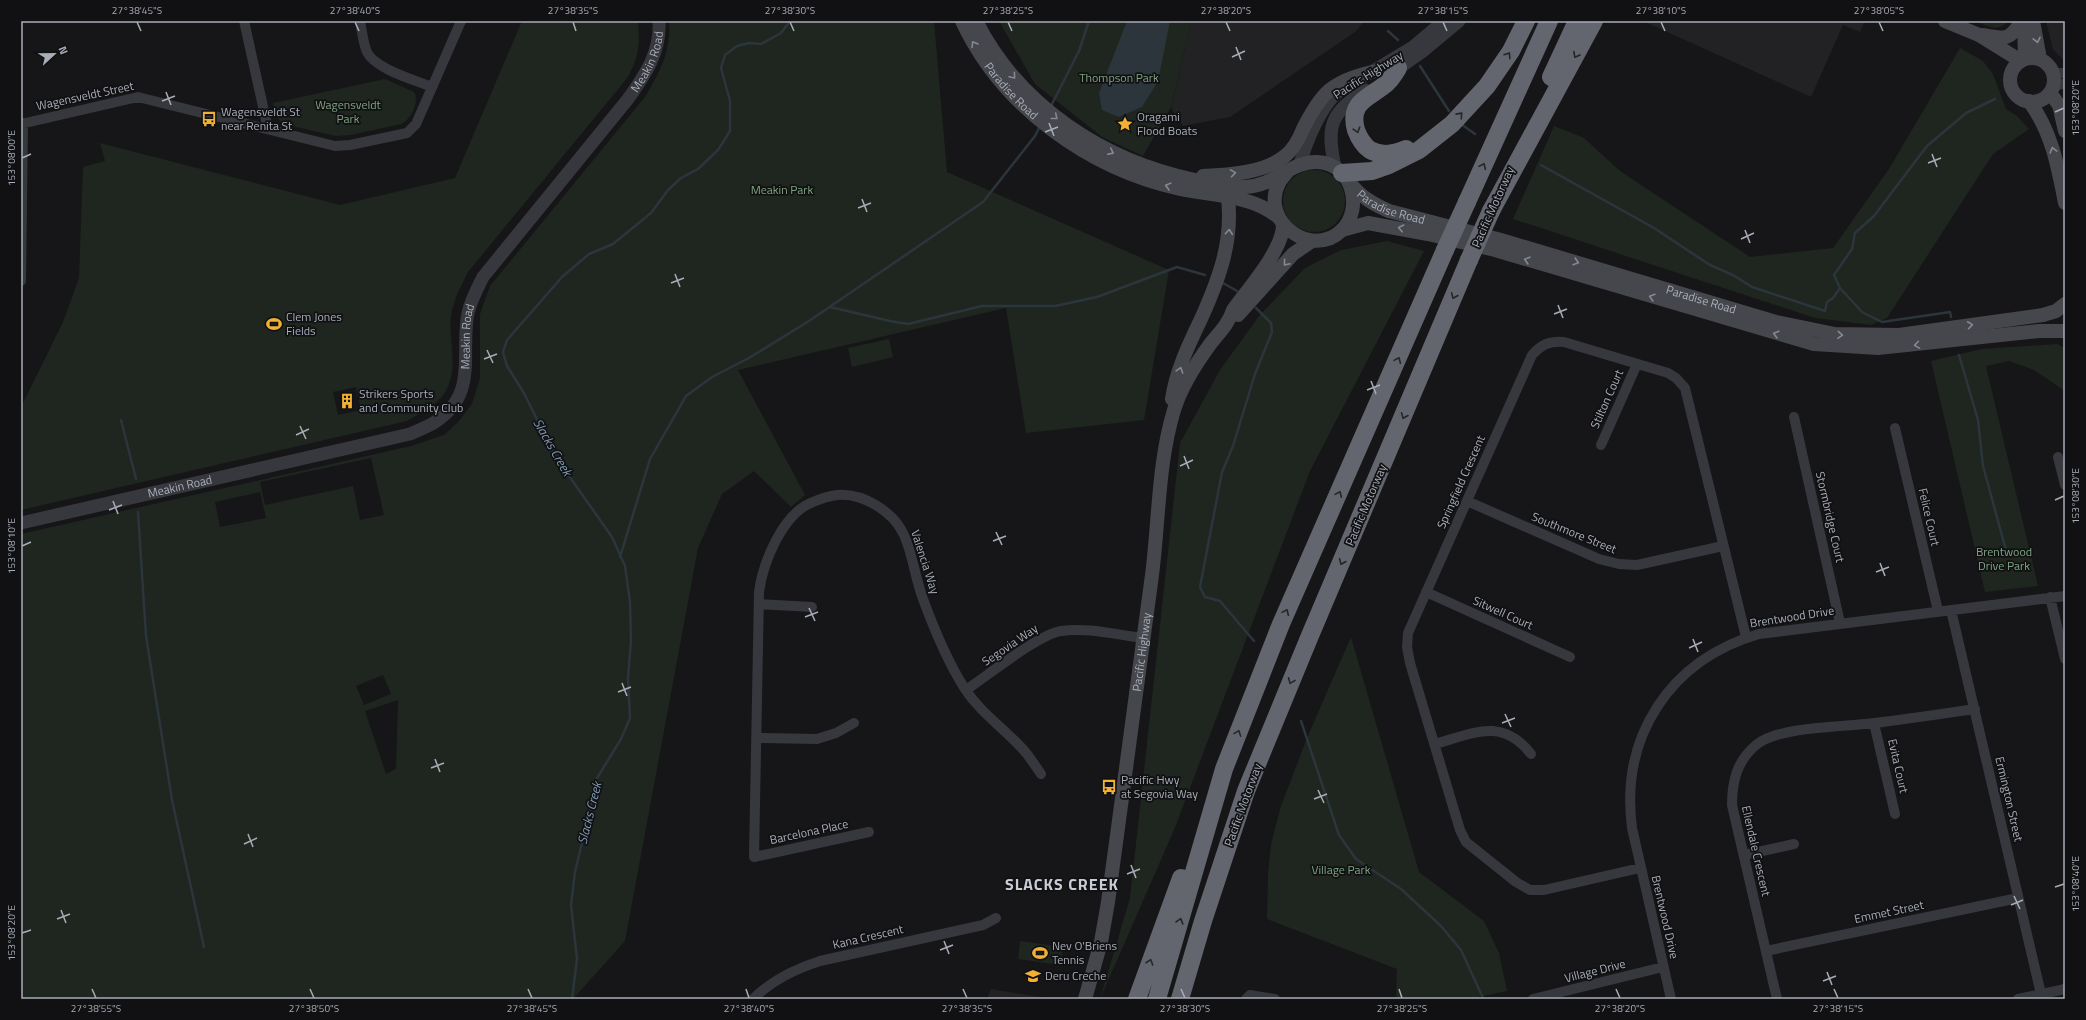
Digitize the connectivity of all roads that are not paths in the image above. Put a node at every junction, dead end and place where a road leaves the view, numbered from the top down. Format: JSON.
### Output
{"nodes":[{"id":1,"x":244,"y":21,"type":"edge"},
{"id":2,"x":360,"y":21,"type":"edge"},
{"id":3,"x":461,"y":21,"type":"edge"},
{"id":4,"x":659,"y":21,"type":"edge"},
{"id":5,"x":962,"y":21,"type":"edge"},
{"id":6,"x":976,"y":21,"type":"edge"},
{"id":7,"x":1444,"y":21,"type":"edge"},
{"id":8,"x":1459,"y":21,"type":"edge"},
{"id":9,"x":1526,"y":21,"type":"edge"},
{"id":10,"x":1549,"y":21,"type":"edge"},
{"id":11,"x":1577,"y":21,"type":"edge"},
{"id":12,"x":1594,"y":21,"type":"edge"},
{"id":13,"x":1945,"y":21,"type":"edge"},
{"id":14,"x":2023,"y":21,"type":"edge"},
{"id":15,"x":2033,"y":21,"type":"edge"},
{"id":16,"x":1979,"y":36,"type":"junction"},
{"id":17,"x":2040,"y":59,"type":"junction"},
{"id":18,"x":2019,"y":64,"type":"junction"},
{"id":19,"x":1398,"y":68,"type":"junction"},
{"id":20,"x":1372,"y":72,"type":"junction"},
{"id":21,"x":2057,"y":82,"type":"edge"},
{"id":22,"x":432,"y":88,"type":"junction"},
{"id":23,"x":1030,"y":102,"type":"junction"},
{"id":24,"x":2029,"y":102,"type":"junction"},
{"id":25,"x":22,"y":123,"type":"edge"},
{"id":26,"x":268,"y":129,"type":"junction"},
{"id":27,"x":2065,"y":131,"type":"edge"},
{"id":28,"x":1073,"y":138,"type":"junction"},
{"id":29,"x":1430,"y":140,"type":"junction"},
{"id":30,"x":1294,"y":167,"type":"junction"},
{"id":31,"x":1342,"y":174,"type":"junction"},
{"id":32,"x":1180,"y":177,"type":"junction"},
{"id":33,"x":1228,"y":198,"type":"junction"},
{"id":34,"x":2065,"y":204,"type":"edge"},
{"id":35,"x":1491,"y":211,"type":"junction"},
{"id":36,"x":1280,"y":221,"type":"junction"},
{"id":37,"x":1342,"y":230,"type":"junction"},
{"id":38,"x":21,"y":236,"type":"edge"},
{"id":39,"x":1312,"y":241,"type":"junction"},
{"id":40,"x":21,"y":281,"type":"edge"},
{"id":41,"x":2065,"y":304,"type":"edge"},
{"id":42,"x":1230,"y":319,"type":"junction"},
{"id":43,"x":2065,"y":332,"type":"edge"},
{"id":44,"x":1637,"y":364,"type":"junction"},
{"id":45,"x":1174,"y":408,"type":"junction"},
{"id":46,"x":1794,"y":417,"type":"dead end"},
{"id":47,"x":1895,"y":428,"type":"dead end"},
{"id":48,"x":1601,"y":445,"type":"dead end"},
{"id":49,"x":2058,"y":457,"type":"dead end"},
{"id":50,"x":2065,"y":485,"type":"edge"},
{"id":51,"x":1467,"y":501,"type":"junction"},
{"id":52,"x":21,"y":523,"type":"edge"},
{"id":53,"x":1722,"y":546,"type":"junction"},
{"id":54,"x":1426,"y":592,"type":"junction"},
{"id":55,"x":2065,"y":596,"type":"edge"},
{"id":56,"x":2050,"y":597,"type":"junction"},
{"id":57,"x":759,"y":604,"type":"junction"},
{"id":58,"x":812,"y":607,"type":"dead end"},
{"id":59,"x":1951,"y":610,"type":"junction"},
{"id":60,"x":1938,"y":611,"type":"junction"},
{"id":61,"x":1840,"y":623,"type":"junction"},
{"id":62,"x":1746,"y":637,"type":"junction"},
{"id":63,"x":1144,"y":638,"type":"junction"},
{"id":64,"x":1570,"y":657,"type":"dead end"},
{"id":65,"x":2065,"y":659,"type":"edge"},
{"id":66,"x":966,"y":690,"type":"junction"},
{"id":67,"x":1974,"y":710,"type":"junction"},
{"id":68,"x":854,"y":723,"type":"dead end"},
{"id":69,"x":1874,"y":723,"type":"junction"},
{"id":70,"x":756,"y":738,"type":"junction"},
{"id":71,"x":1435,"y":744,"type":"junction"},
{"id":72,"x":1531,"y":754,"type":"dead end"},
{"id":73,"x":1224,"y":769,"type":"junction"},
{"id":74,"x":1041,"y":774,"type":"dead end"},
{"id":75,"x":1895,"y":814,"type":"dead end"},
{"id":76,"x":869,"y":832,"type":"dead end"},
{"id":77,"x":1794,"y":844,"type":"dead end"},
{"id":78,"x":1744,"y":855,"type":"junction"},
{"id":79,"x":754,"y":857,"type":"joint"},
{"id":80,"x":1640,"y":868,"type":"junction"},
{"id":81,"x":2018,"y":898,"type":"junction"},
{"id":82,"x":996,"y":918,"type":"dead end"},
{"id":83,"x":1766,"y":951,"type":"junction"},
{"id":84,"x":1663,"y":968,"type":"junction"},
{"id":85,"x":2065,"y":989,"type":"edge"},
{"id":86,"x":2041,"y":994,"type":"junction"},
{"id":87,"x":1564,"y":996,"type":"edge"},
{"id":88,"x":1246,"y":998,"type":"edge"},
{"id":89,"x":753,"y":999,"type":"edge"},
{"id":90,"x":1085,"y":999,"type":"edge"},
{"id":91,"x":1137,"y":999,"type":"edge"},
{"id":92,"x":1157,"y":999,"type":"edge"},
{"id":93,"x":1180,"y":999,"type":"edge"},
{"id":94,"x":1275,"y":999,"type":"edge"},
{"id":95,"x":1533,"y":999,"type":"edge"},
{"id":96,"x":1671,"y":999,"type":"edge"},
{"id":97,"x":1777,"y":999,"type":"edge"},
{"id":98,"x":2018,"y":999,"type":"edge"}],
"edges":[{"from":1,"to":26,"type":"street"},
{"from":2,"to":22,"type":"street"},
{"from":3,"to":22,"type":"street","name":"Wagensveldt Street"},
{"from":4,"to":52,"type":"street","name":"Meakin Road"},
{"from":23,"to":5,"type":"main road","name":"Paradise Road","one_way":true},
{"from":6,"to":23,"type":"main road","name":"Paradise Road","one_way":true},
{"from":7,"to":20,"type":"street","name":"Pacific Highway"},
{"from":8,"to":19,"type":"street","name":"Pacific Highway"},
{"from":29,"to":9,"type":"highway","one_way":true},
{"from":73,"to":10,"type":"highway","one_way":true,"bridge":true},
{"from":11,"to":35,"type":"highway","name":"Pacific Motorway"},
{"from":12,"to":35,"type":"highway","one_way":true},
{"from":13,"to":16,"type":"main road"},
{"from":14,"to":16,"type":"main road"},
{"from":14,"to":18,"type":"main road"},
{"from":15,"to":17,"type":"main road","one_way":true},
{"from":16,"to":18,"type":"main road"},
{"from":17,"to":18,"type":"main road"},
{"from":17,"to":21,"type":"main road"},
{"from":18,"to":24,"type":"main road"},
{"from":19,"to":29,"type":"highway","one_way":true},
{"from":19,"to":31,"type":"street","name":"Pacific Highway"},
{"from":20,"to":30,"type":"street","name":"Pacific Highway"},
{"from":32,"to":20,"type":"main road","one_way":true},
{"from":21,"to":24,"type":"main road"},
{"from":21,"to":27,"type":"main road"},
{"from":22,"to":26,"type":"street","name":"Wagensveldt Street"},
{"from":23,"to":28,"type":"main road","name":"Paradise Road"},
{"from":34,"to":24,"type":"main road","one_way":true},
{"from":25,"to":26,"type":"street","name":"Wagensveldt Street"},
{"from":25,"to":38,"type":"street"},
{"from":28,"to":32,"type":"main road","name":"Paradise Road","one_way":true},
{"from":33,"to":28,"type":"main road","name":"Paradise Road","one_way":true},
{"from":29,"to":31,"type":"highway"},
{"from":30,"to":31,"type":"main road"},
{"from":30,"to":32,"type":"main road","name":"Paradise Road"},
{"from":30,"to":36,"type":"main road"},
{"from":31,"to":37,"type":"main road"},
{"from":31,"to":41,"type":"main road","name":"Paradise Road","one_way":true},
{"from":33,"to":36,"type":"main road","name":"Paradise Road"},
{"from":45,"to":33,"type":"main road","one_way":true},
{"from":35,"to":93,"type":"highway","name":"Pacific Motorway","one_way":true,"bridge":true},
{"from":36,"to":39,"type":"main road"},
{"from":36,"to":42,"type":"main road","name":"Pacific Highway"},
{"from":37,"to":39,"type":"main road"},
{"from":43,"to":37,"type":"main road","name":"Paradise Road","one_way":true},
{"from":38,"to":40,"type":"street"},
{"from":39,"to":42,"type":"main road","name":"Pacific Highway","one_way":true},
{"from":42,"to":45,"type":"main road","name":"Pacific Highway"},
{"from":44,"to":48,"type":"street","name":"Stilton Court"},
{"from":44,"to":51,"type":"street","name":"Springfield Crescent"},
{"from":44,"to":53,"type":"street","name":"Springfield Crescent"},
{"from":45,"to":63,"type":"main road","name":"Pacific Highway"},
{"from":46,"to":61,"type":"street","name":"Stormbridge Court"},
{"from":47,"to":60,"type":"street","name":"Felice Court"},
{"from":49,"to":50,"type":"street"},
{"from":51,"to":53,"type":"street","name":"Southmore Street"},
{"from":51,"to":54,"type":"street","name":"Springfield Crescent"},
{"from":53,"to":62,"type":"street","name":"Springfield Crescent"},
{"from":54,"to":64,"type":"street","name":"Sitwell Court"},
{"from":54,"to":71,"type":"street","name":"Springfield Crescent"},
{"from":55,"to":56,"type":"street","name":"Brentwood Drive"},
{"from":56,"to":59,"type":"street","name":"Brentwood Drive"},
{"from":56,"to":65,"type":"street"},
{"from":57,"to":58,"type":"street"},
{"from":57,"to":66,"type":"street","name":"Valencia Way"},
{"from":57,"to":70,"type":"street","name":"Valencia Way"},
{"from":59,"to":60,"type":"street","name":"Brentwood Drive"},
{"from":59,"to":67,"type":"street","name":"Ermington Street"},
{"from":60,"to":61,"type":"street","name":"Brentwood Drive"},
{"from":61,"to":62,"type":"street","name":"Brentwood Drive"},
{"from":62,"to":80,"type":"street","name":"Brentwood Drive"},
{"from":63,"to":66,"type":"street","name":"Segovia Way"},
{"from":63,"to":90,"type":"main road","name":"Pacific Highway"},
{"from":66,"to":74,"type":"street","name":"Valencia Way"},
{"from":67,"to":69,"type":"street","name":"Ellendale Crescent"},
{"from":67,"to":81,"type":"street","name":"Ermington Street"},
{"from":68,"to":70,"type":"street"},
{"from":69,"to":75,"type":"street","name":"Evita Court"},
{"from":69,"to":78,"type":"street","name":"Ellendale Crescent"},
{"from":70,"to":79,"type":"street","name":"Valencia Way"},
{"from":71,"to":72,"type":"street"},
{"from":71,"to":80,"type":"street","name":"Springfield Crescent"},
{"from":91,"to":73,"type":"highway","one_way":true},
{"from":92,"to":73,"type":"highway","one_way":true},
{"from":76,"to":79,"type":"street","name":"Barcelona Place"},
{"from":77,"to":78,"type":"street"},
{"from":78,"to":83,"type":"street","name":"Ellendale Crescent"},
{"from":80,"to":84,"type":"street","name":"Brentwood Drive"},
{"from":81,"to":83,"type":"street","name":"Emmet Street"},
{"from":81,"to":86,"type":"street","name":"Ermington Street"},
{"from":82,"to":89,"type":"street","name":"Kana Crescent"},
{"from":83,"to":97,"type":"street","name":"Ellendale Crescent"},
{"from":84,"to":87,"type":"street","name":"Village Drive"},
{"from":84,"to":96,"type":"street","name":"Brentwood Drive"},
{"from":85,"to":86,"type":"street"},
{"from":86,"to":98,"type":"street"},
{"from":87,"to":95,"type":"street","name":"Village Drive"},
{"from":88,"to":94,"type":"street"}]}
